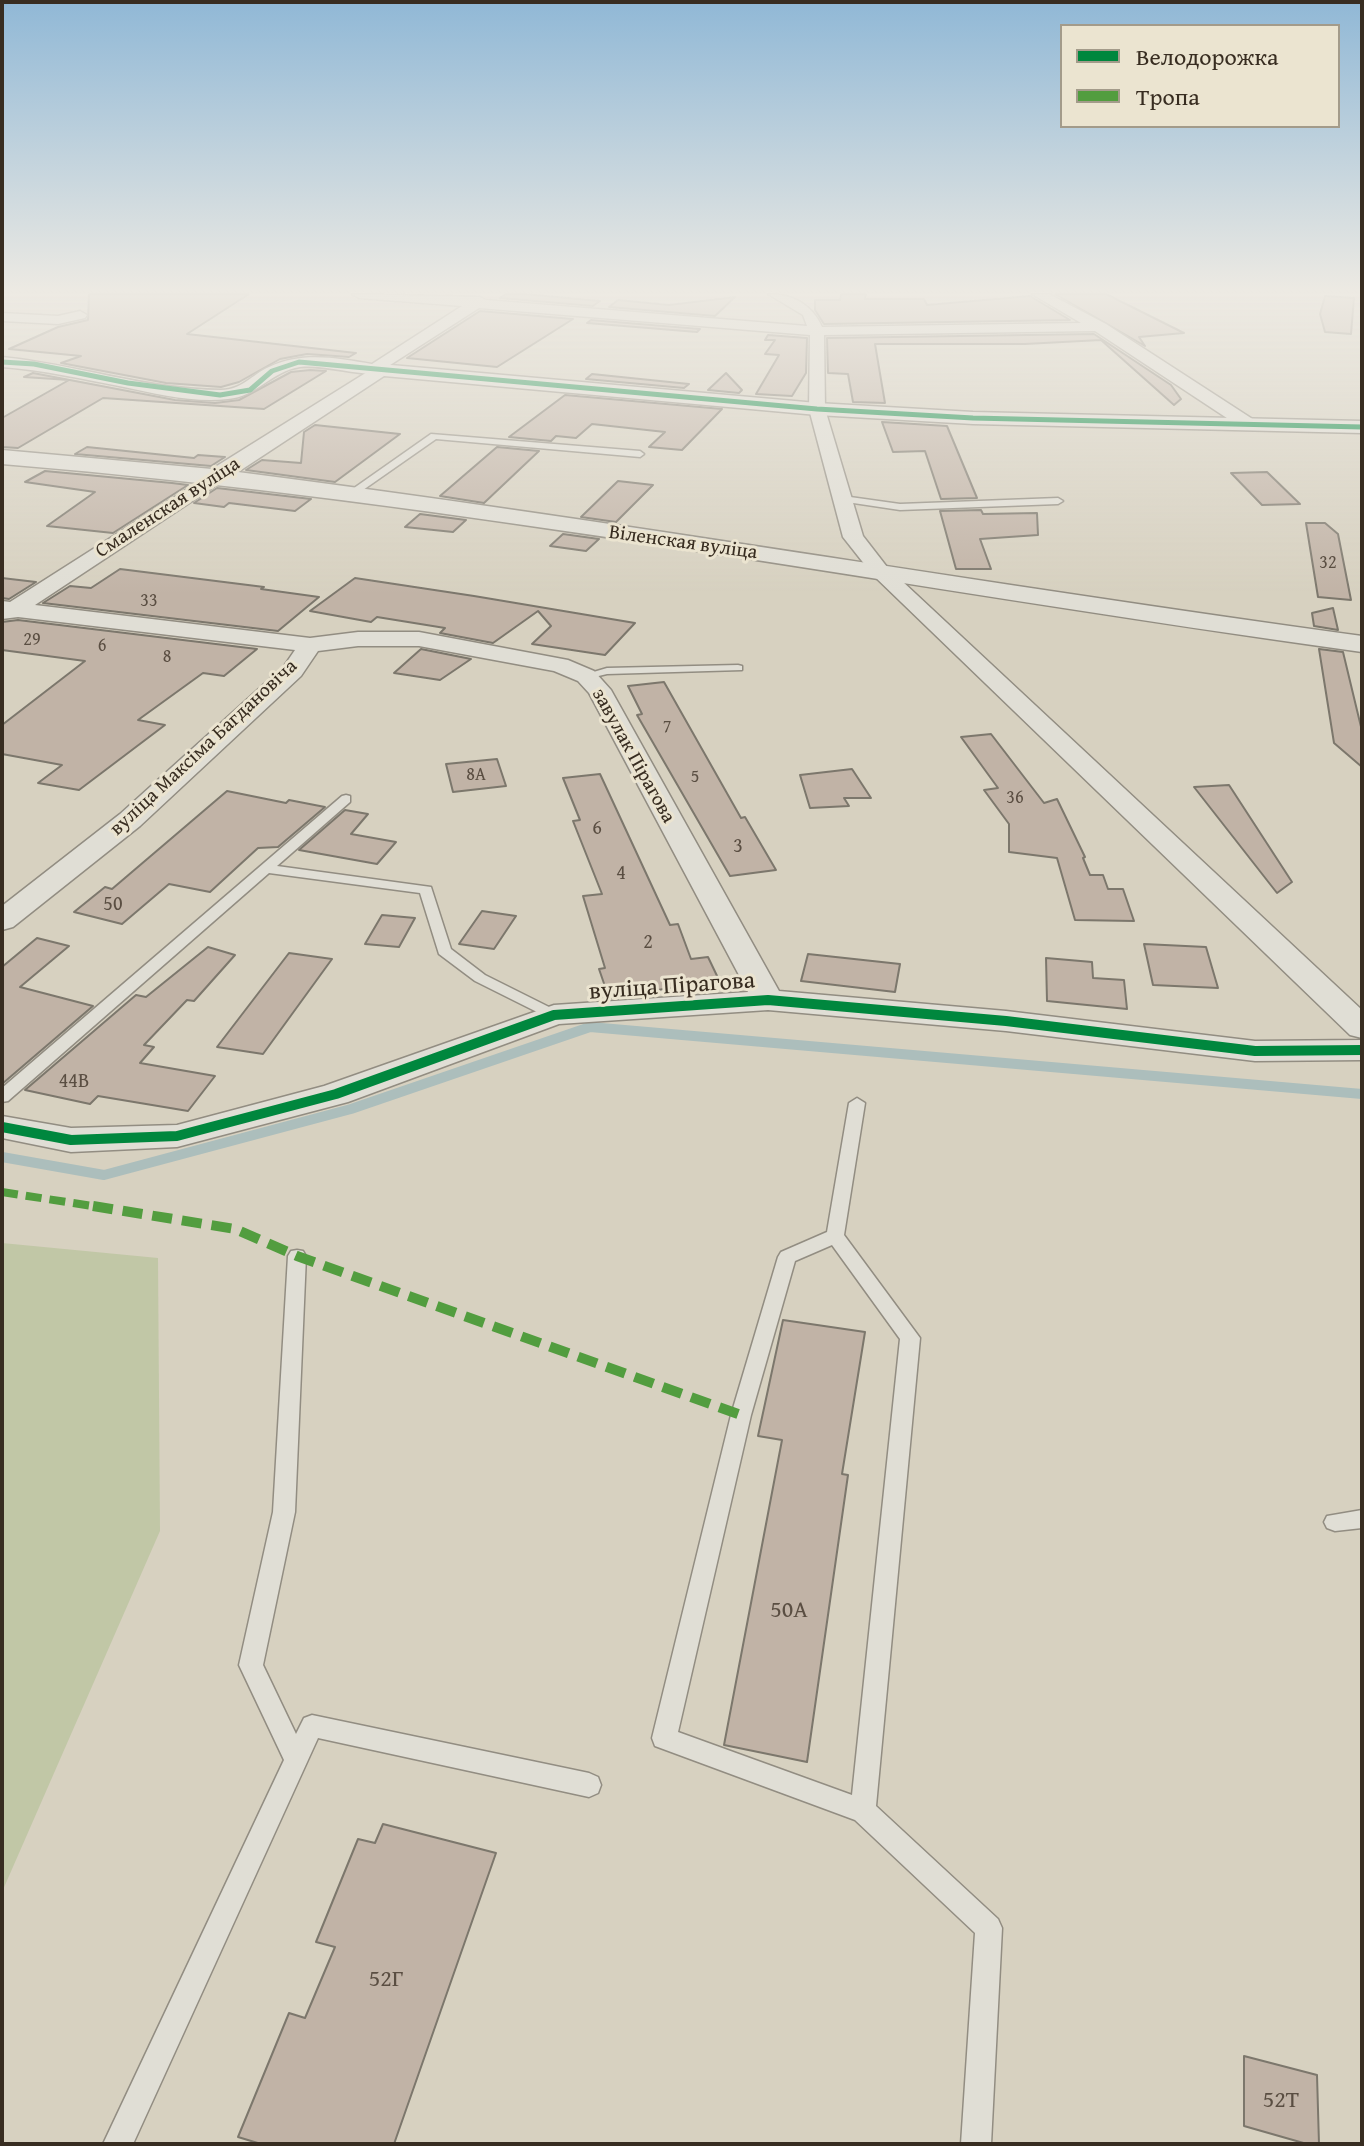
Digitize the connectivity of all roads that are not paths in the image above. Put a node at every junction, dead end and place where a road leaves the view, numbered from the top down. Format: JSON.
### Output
{"nodes":[{"id":1,"x":343,"y":394,"type":"edge"},
{"id":2,"x":651,"y":394,"type":"edge"},
{"id":3,"x":817,"y":394,"type":"edge"},
{"id":4,"x":1206,"y":394,"type":"edge"},
{"id":5,"x":817,"y":409,"type":"junction"},
{"id":6,"x":1248,"y":424,"type":"junction"},
{"id":7,"x":1362,"y":427,"type":"edge"},
{"id":8,"x":640,"y":454,"type":"dead end"},
{"id":9,"x":2,"y":457,"type":"edge"},
{"id":10,"x":217,"y":476,"type":"junction"},
{"id":11,"x":350,"y":495,"type":"junction"},
{"id":12,"x":843,"y":499,"type":"junction"},
{"id":13,"x":1058,"y":501,"type":"dead end"},
{"id":14,"x":880,"y":571,"type":"junction"},
{"id":15,"x":973,"y":587,"type":"junction"},
{"id":16,"x":6,"y":612,"type":"edge"},
{"id":17,"x":926,"y":612,"type":"junction"},
{"id":18,"x":1362,"y":644,"type":"edge"},
{"id":19,"x":310,"y":645,"type":"junction"},
{"id":20,"x":738,"y":668,"type":"dead end"},
{"id":21,"x":586,"y":676,"type":"junction"},
{"id":22,"x":346,"y":799,"type":"dead end"},
{"id":23,"x":269,"y":869,"type":"junction"},
{"id":24,"x":2,"y":921,"type":"edge"},
{"id":25,"x":768,"y":1000,"type":"junction"},
{"id":26,"x":554,"y":1015,"type":"junction"},
{"id":27,"x":1362,"y":1028,"type":"edge"},
{"id":28,"x":1362,"y":1050,"type":"edge"},
{"id":29,"x":2,"y":1097,"type":"edge"},
{"id":30,"x":857,"y":1103,"type":"dead end"},
{"id":31,"x":2,"y":1127,"type":"edge"},
{"id":32,"x":835,"y":1236,"type":"junction"},
{"id":33,"x":297,"y":1256,"type":"dead end"},
{"id":34,"x":1362,"y":1519,"type":"edge"},
{"id":35,"x":1335,"y":1522,"type":"dead end"},
{"id":36,"x":296,"y":1759,"type":"junction"},
{"id":37,"x":589,"y":1785,"type":"dead end"},
{"id":38,"x":863,"y":1811,"type":"junction"},
{"id":39,"x":118,"y":2144,"type":"edge"},
{"id":40,"x":976,"y":2144,"type":"edge"}],
"edges":[{"from":1,"to":10,"type":"street","name":"Смаленская вуліца"},
{"from":2,"to":5,"type":"street"},
{"from":3,"to":5,"type":"street"},
{"from":4,"to":6,"type":"street"},
{"from":5,"to":6,"type":"street"},
{"from":5,"to":12,"type":"street"},
{"from":6,"to":7,"type":"street"},
{"from":8,"to":11,"type":"lane"},
{"from":9,"to":10,"type":"street","name":"Віленская вуліца"},
{"from":10,"to":11,"type":"street","name":"Віленская вуліца"},
{"from":10,"to":16,"type":"street","name":"Смаленская вуліца"},
{"from":11,"to":14,"type":"street","name":"Віленская вуліца"},
{"from":12,"to":13,"type":"lane"},
{"from":12,"to":14,"type":"street"},
{"from":14,"to":15,"type":"street","name":"Віленская вуліца"},
{"from":14,"to":17,"type":"street"},
{"from":15,"to":17,"type":"street"},
{"from":15,"to":18,"type":"street","name":"Віленская вуліца"},
{"from":16,"to":19,"type":"street","name":"вуліца Максіма Багдановіча"},
{"from":17,"to":27,"type":"street"},
{"from":19,"to":21,"type":"street","name":"завулак Пірагова"},
{"from":19,"to":24,"type":"street","name":"вуліца Максіма Багдановіча"},
{"from":20,"to":21,"type":"lane"},
{"from":21,"to":25,"type":"street","name":"завулак Пірагова"},
{"from":22,"to":23,"type":"lane"},
{"from":23,"to":26,"type":"lane"},
{"from":23,"to":29,"type":"lane"},
{"from":25,"to":26,"type":"street","name":"вуліца Пірагова"},
{"from":25,"to":28,"type":"street","name":"вуліца Пірагова"},
{"from":26,"to":31,"type":"street","name":"вуліца Пірагова"},
{"from":30,"to":32,"type":"lane"},
{"from":32,"to":38,"type":"lane"},
{"from":32,"to":38,"type":"lane"},
{"from":33,"to":36,"type":"lane"},
{"from":34,"to":35,"type":"lane"},
{"from":36,"to":37,"type":"lane"},
{"from":36,"to":39,"type":"lane"},
{"from":38,"to":40,"type":"lane"}]}
